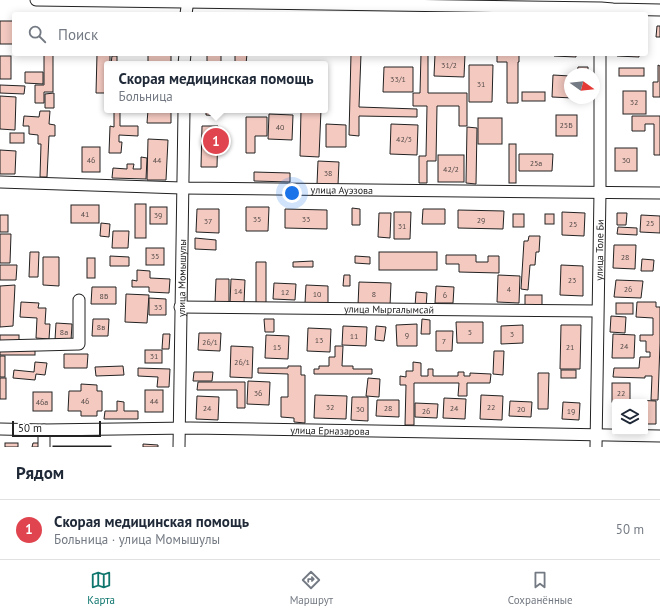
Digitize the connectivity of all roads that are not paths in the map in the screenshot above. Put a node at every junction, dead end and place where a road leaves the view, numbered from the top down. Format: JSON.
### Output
{"nodes":[{"id":1,"x":36,"y":0,"type":"edge"},
{"id":2,"x":188,"y":1,"type":"edge"},
{"id":3,"x":601,"y":7,"type":"edge"},
{"id":4,"x":660,"y":10,"type":"edge"},
{"id":5,"x":186,"y":12,"type":"edge"},
{"id":6,"x":600,"y":56,"type":"edge"},
{"id":7,"x":184,"y":113,"type":"edge"},
{"id":8,"x":0,"y":182,"type":"edge"},
{"id":9,"x":182,"y":188,"type":"junction"},
{"id":10,"x":600,"y":192,"type":"junction"},
{"id":11,"x":660,"y":193,"type":"edge"},
{"id":12,"x":79,"y":300,"type":"dead end"},
{"id":13,"x":180,"y":307,"type":"junction"},
{"id":14,"x":597,"y":311,"type":"junction"},
{"id":15,"x":0,"y":346,"type":"edge"},
{"id":16,"x":179,"y":428,"type":"junction"},
{"id":17,"x":0,"y":429,"type":"edge"},
{"id":18,"x":44,"y":430,"type":"junction"},
{"id":19,"x":596,"y":434,"type":"junction"},
{"id":20,"x":660,"y":436,"type":"edge"},
{"id":21,"x":44,"y":447,"type":"edge"},
{"id":22,"x":179,"y":447,"type":"edge"},
{"id":23,"x":596,"y":447,"type":"edge"}],
"edges":[{"from":1,"to":2,"type":"street"},
{"from":2,"to":3,"type":"street"},
{"from":2,"to":5,"type":"street"},
{"from":3,"to":4,"type":"street"},
{"from":6,"to":10,"type":"street","name":"улица Толе Би"},
{"from":7,"to":9,"type":"street","name":"улица Момышулы"},
{"from":8,"to":9,"type":"street","name":"улица Ауэзова"},
{"from":9,"to":10,"type":"street","name":"улица Ауэзова"},
{"from":9,"to":13,"type":"street","name":"улица Момышулы"},
{"from":10,"to":11,"type":"street","name":"улица Ауэзова"},
{"from":10,"to":14,"type":"street","name":"улица Толе Би"},
{"from":12,"to":15,"type":"street"},
{"from":13,"to":14,"type":"street","name":"улица Мыргалымсай"},
{"from":13,"to":16,"type":"street","name":"улица Момышулы"},
{"from":14,"to":19,"type":"street","name":"улица Толе Би"},
{"from":16,"to":18,"type":"street","name":"улица Ерназарова"},
{"from":16,"to":19,"type":"street","name":"улица Ерназарова"},
{"from":16,"to":22,"type":"street","name":"улица Момышулы"},
{"from":17,"to":18,"type":"street","name":"улица Ерназарова"},
{"from":18,"to":21,"type":"street"},
{"from":19,"to":20,"type":"street","name":"улица Ерназарова"},
{"from":19,"to":23,"type":"street","name":"улица Толе Би"}]}
